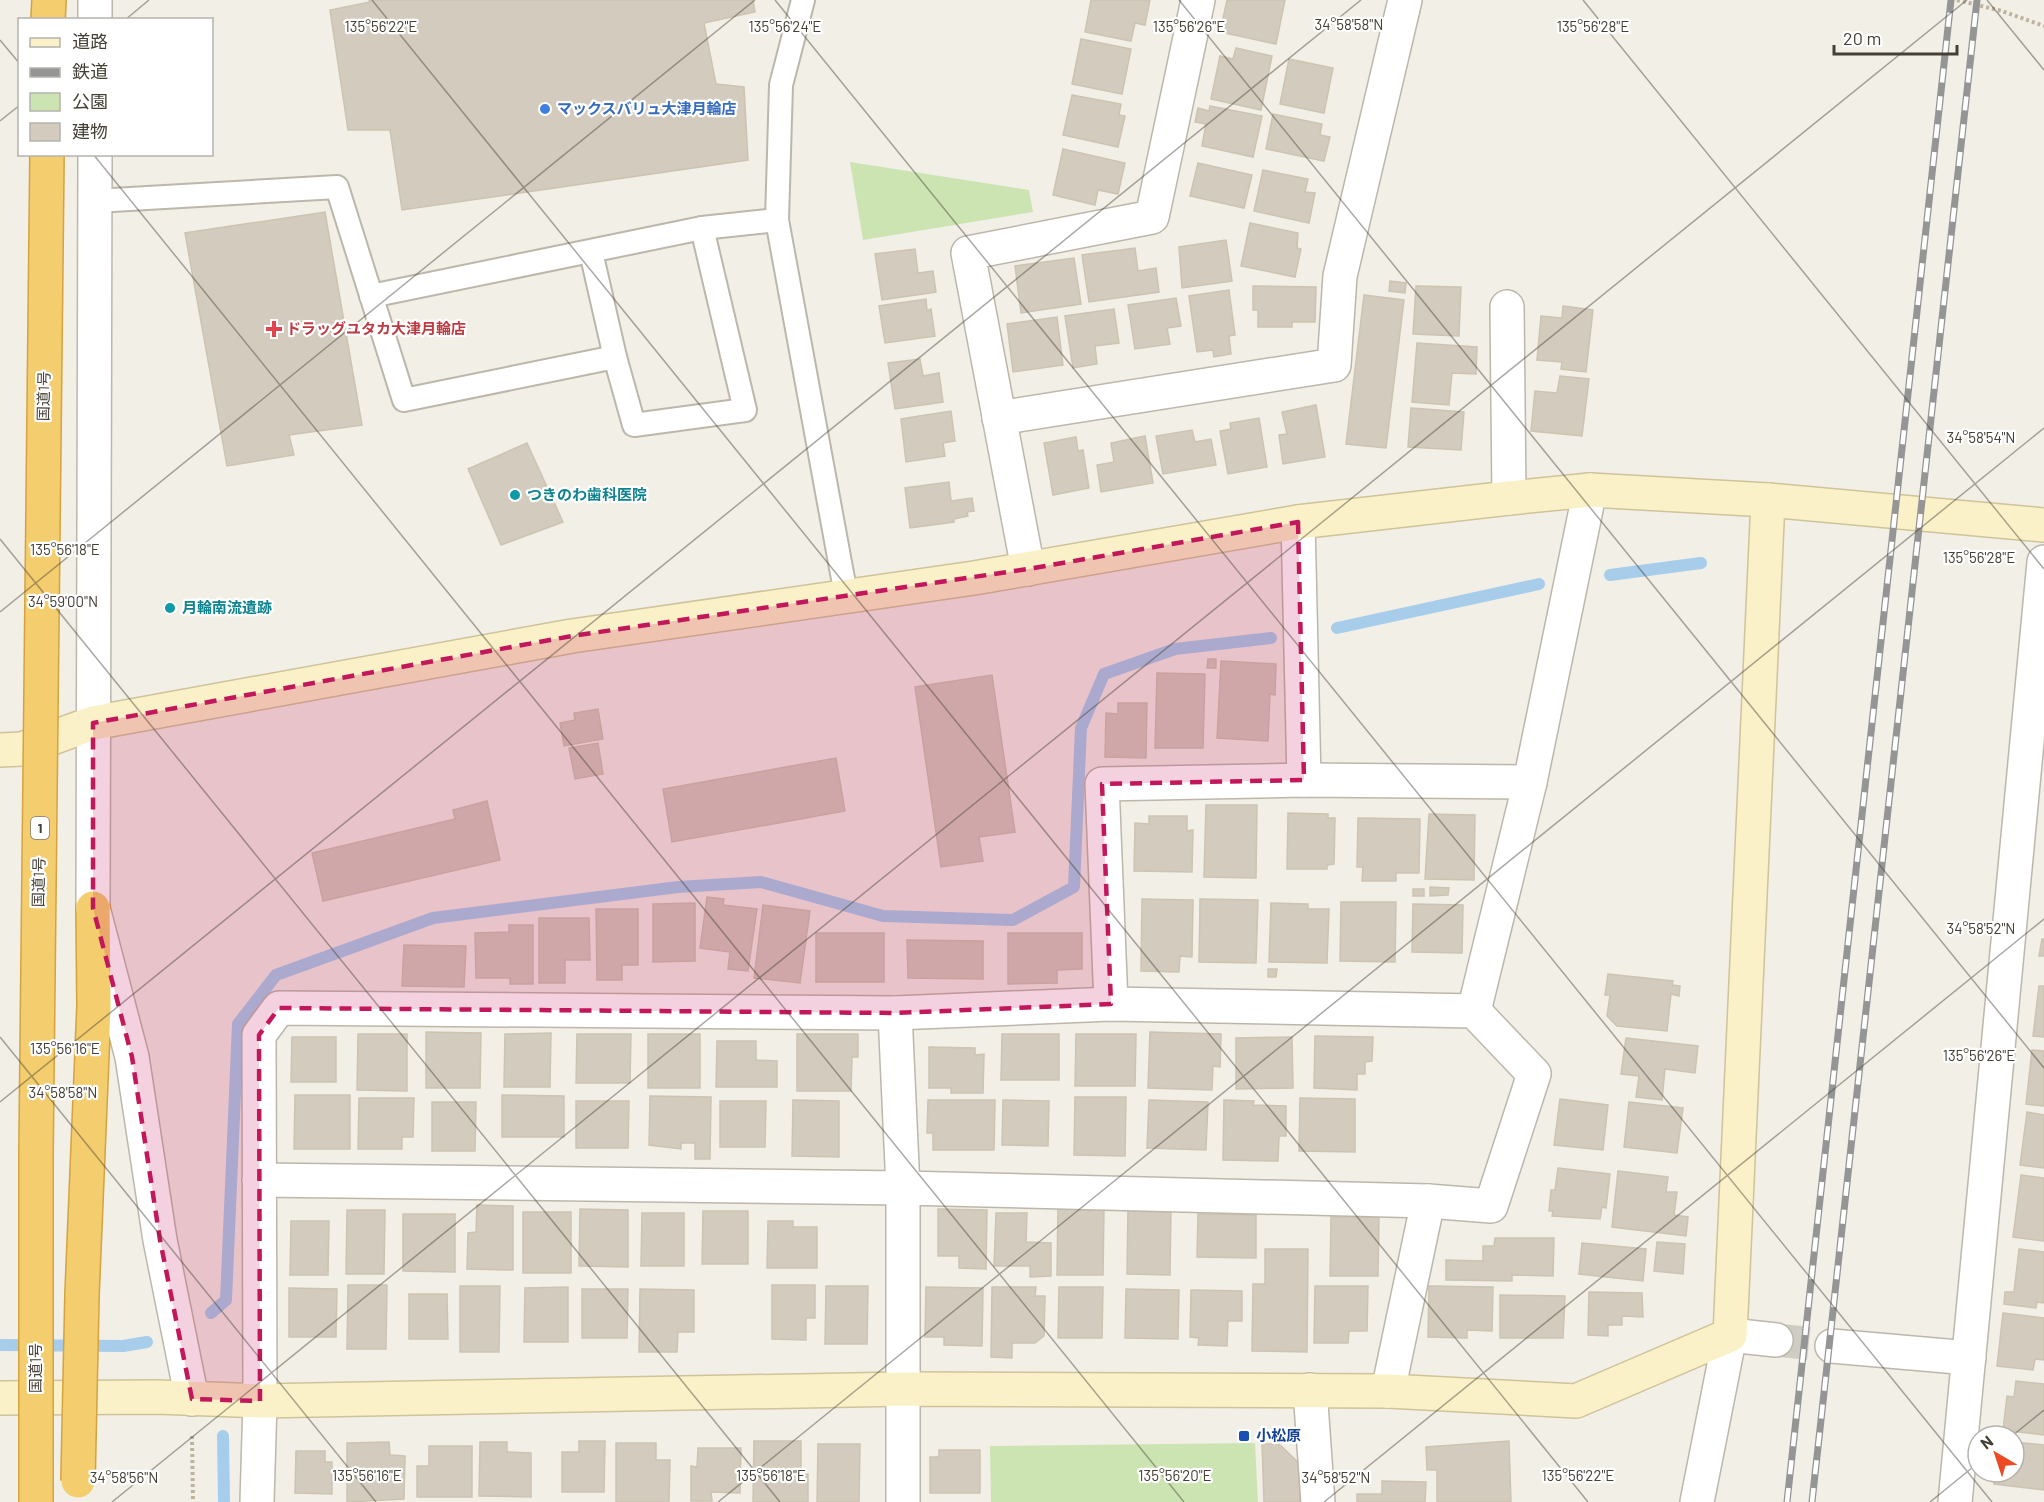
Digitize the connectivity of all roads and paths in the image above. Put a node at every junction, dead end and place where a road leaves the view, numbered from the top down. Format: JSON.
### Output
{"nodes":[{"id":1,"x":49,"y":0,"type":"edge"},
{"id":2,"x":95,"y":0,"type":"edge"},
{"id":3,"x":803,"y":0,"type":"edge"},
{"id":4,"x":1198,"y":0,"type":"edge"},
{"id":5,"x":1405,"y":0,"type":"edge"},
{"id":6,"x":1958,"y":0,"type":"edge"},
{"id":7,"x":48,"y":18,"type":"edge"},
{"id":8,"x":95,"y":18,"type":"edge"},
{"id":9,"x":2044,"y":26,"type":"edge"},
{"id":10,"x":47,"y":156,"type":"edge"},
{"id":11,"x":95,"y":156,"type":"edge"},
{"id":12,"x":95,"y":201,"type":"junction"},
{"id":13,"x":777,"y":220,"type":"junction"},
{"id":14,"x":702,"y":228,"type":"junction"},
{"id":15,"x":591,"y":252,"type":"junction"},
{"id":16,"x":371,"y":296,"type":"junction"},
{"id":17,"x":1507,"y":307,"type":"dead end"},
{"id":18,"x":615,"y":357,"type":"junction"},
{"id":19,"x":999,"y":418,"type":"junction"},
{"id":20,"x":1590,"y":490,"type":"junction"},
{"id":21,"x":1509,"y":498,"type":"junction"},
{"id":22,"x":1768,"y":500,"type":"junction"},
{"id":23,"x":1298,"y":522,"type":"junction"},
{"id":24,"x":2044,"y":525,"type":"edge"},
{"id":25,"x":2044,"y":562,"type":"edge"},
{"id":26,"x":1028,"y":569,"type":"junction"},
{"id":27,"x":846,"y":595,"type":"junction"},
{"id":28,"x":93,"y":723,"type":"junction"},
{"id":29,"x":0,"y":750,"type":"edge"},
{"id":30,"x":1304,"y":780,"type":"junction"},
{"id":31,"x":1530,"y":782,"type":"junction"},
{"id":32,"x":93,"y":908,"type":"junction"},
{"id":33,"x":1111,"y":1004,"type":"junction"},
{"id":34,"x":1474,"y":1011,"type":"junction"},
{"id":35,"x":895,"y":1013,"type":"junction"},
{"id":36,"x":259,"y":1180,"type":"junction"},
{"id":37,"x":903,"y":1188,"type":"junction"},
{"id":38,"x":1428,"y":1201,"type":"junction"},
{"id":39,"x":1730,"y":1335,"type":"junction"},
{"id":40,"x":1776,"y":1340,"type":"tunnel mouth"},
{"id":41,"x":1832,"y":1346,"type":"tunnel mouth"},
{"id":42,"x":1969,"y":1358,"type":"junction"},
{"id":43,"x":903,"y":1389,"type":"junction"},
{"id":44,"x":1310,"y":1390,"type":"junction"},
{"id":45,"x":1389,"y":1391,"type":"junction"},
{"id":46,"x":0,"y":1398,"type":"edge"},
{"id":47,"x":192,"y":1399,"type":"junction"},
{"id":48,"x":260,"y":1401,"type":"junction"},
{"id":49,"x":78,"y":1492,"type":"edge"},
{"id":50,"x":36,"y":1502,"type":"edge"},
{"id":51,"x":193,"y":1502,"type":"edge"},
{"id":52,"x":257,"y":1502,"type":"edge"},
{"id":53,"x":903,"y":1502,"type":"edge"},
{"id":54,"x":1318,"y":1502,"type":"edge"},
{"id":55,"x":1697,"y":1502,"type":"edge"},
{"id":56,"x":1955,"y":1502,"type":"edge"}],
"edges":[{"from":1,"to":7,"type":"highway"},
{"from":2,"to":8,"type":"street"},
{"from":3,"to":13,"type":"lane"},
{"from":4,"to":19,"type":"street"},
{"from":5,"to":19,"type":"street"},
{"from":6,"to":9,"type":"path"},
{"from":10,"to":50,"type":"highway","name":"国道1号","number":"1","bridge":true},
{"from":11,"to":12,"type":"street"},
{"from":12,"to":16,"type":"lane"},
{"from":12,"to":28,"type":"street"},
{"from":13,"to":14,"type":"lane"},
{"from":13,"to":27,"type":"lane"},
{"from":14,"to":15,"type":"lane"},
{"from":14,"to":18,"type":"lane"},
{"from":15,"to":16,"type":"lane"},
{"from":15,"to":18,"type":"lane"},
{"from":16,"to":18,"type":"lane"},
{"from":17,"to":21,"type":"street"},
{"from":19,"to":26,"type":"street"},
{"from":20,"to":21,"type":"street"},
{"from":20,"to":22,"type":"street"},
{"from":20,"to":31,"type":"street"},
{"from":21,"to":23,"type":"street"},
{"from":22,"to":24,"type":"street"},
{"from":22,"to":39,"type":"street"},
{"from":23,"to":26,"type":"street"},
{"from":23,"to":30,"type":"street"},
{"from":25,"to":42,"type":"street"},
{"from":26,"to":27,"type":"street"},
{"from":27,"to":28,"type":"street"},
{"from":28,"to":29,"type":"street"},
{"from":28,"to":32,"type":"street"},
{"from":30,"to":31,"type":"street"},
{"from":30,"to":33,"type":"street"},
{"from":31,"to":34,"type":"street"},
{"from":32,"to":47,"type":"street"},
{"from":32,"to":49,"type":"highway","bridge":true},
{"from":33,"to":34,"type":"street"},
{"from":33,"to":35,"type":"street"},
{"from":34,"to":38,"type":"street"},
{"from":35,"to":36,"type":"street"},
{"from":35,"to":37,"type":"street"},
{"from":36,"to":37,"type":"street"},
{"from":36,"to":48,"type":"street"},
{"from":37,"to":38,"type":"street"},
{"from":37,"to":43,"type":"street"},
{"from":38,"to":45,"type":"street"},
{"from":39,"to":40,"type":"street"},
{"from":39,"to":45,"type":"street"},
{"from":39,"to":55,"type":"street"},
{"from":41,"to":42,"type":"street"},
{"from":42,"to":56,"type":"street"},
{"from":43,"to":44,"type":"street"},
{"from":43,"to":48,"type":"street"},
{"from":43,"to":53,"type":"street"},
{"from":44,"to":45,"type":"street"},
{"from":44,"to":54,"type":"street"},
{"from":46,"to":47,"type":"street"},
{"from":47,"to":48,"type":"street"},
{"from":47,"to":51,"type":"path"},
{"from":48,"to":52,"type":"street"}]}
